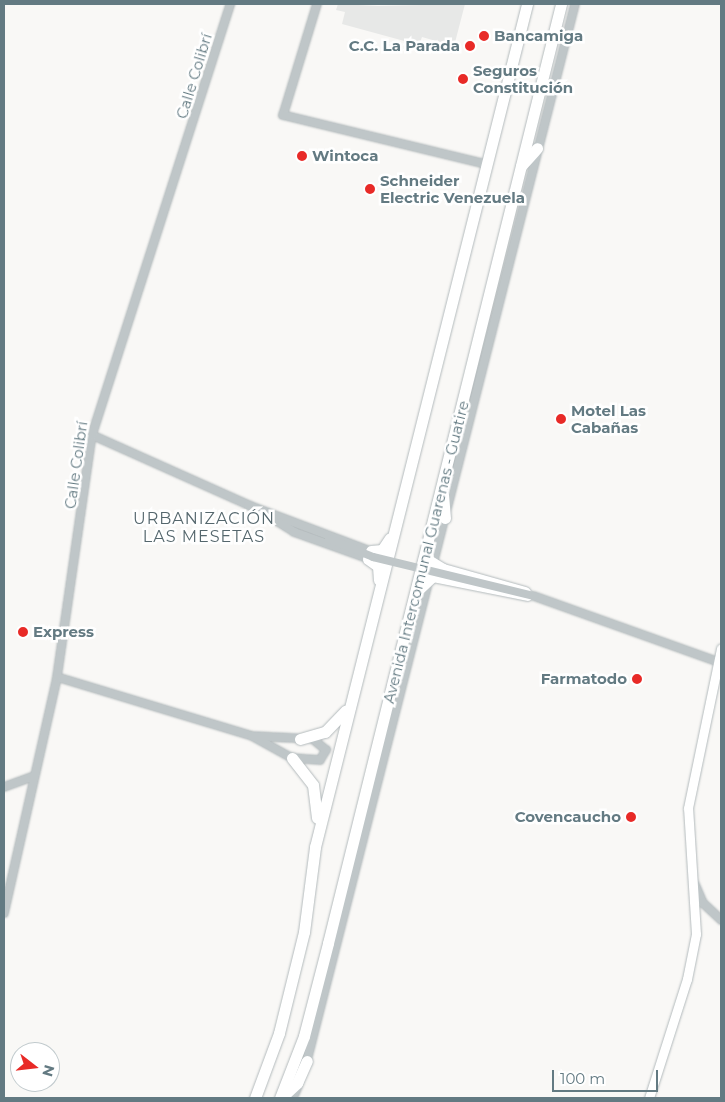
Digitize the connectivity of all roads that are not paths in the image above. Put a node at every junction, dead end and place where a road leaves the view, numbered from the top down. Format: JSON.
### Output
{"nodes":[{"id":1,"x":230,"y":4,"type":"edge"},
{"id":2,"x":317,"y":4,"type":"edge"},
{"id":3,"x":527,"y":4,"type":"edge"},
{"id":4,"x":561,"y":4,"type":"edge"},
{"id":5,"x":575,"y":4,"type":"edge"},
{"id":6,"x":537,"y":148,"type":"junction"},
{"id":7,"x":485,"y":164,"type":"junction"},
{"id":8,"x":518,"y":170,"type":"junction"},
{"id":9,"x":92,"y":435,"type":"junction"},
{"id":10,"x":442,"y":487,"type":"junction"},
{"id":11,"x":248,"y":504,"type":"junction"},
{"id":12,"x":264,"y":513,"type":"junction"},
{"id":13,"x":397,"y":518,"type":"junction"},
{"id":14,"x":445,"y":518,"type":"junction"},
{"id":15,"x":427,"y":550,"type":"junction"},
{"id":16,"x":370,"y":555,"type":"junction"},
{"id":17,"x":434,"y":571,"type":"junction"},
{"id":18,"x":416,"y":596,"type":"junction"},
{"id":19,"x":534,"y":596,"type":"junction"},
{"id":20,"x":378,"y":599,"type":"junction"},
{"id":21,"x":721,"y":648,"type":"edge"},
{"id":22,"x":718,"y":662,"type":"junction"},
{"id":23,"x":57,"y":677,"type":"junction"},
{"id":24,"x":353,"y":694,"type":"junction"},
{"id":25,"x":252,"y":736,"type":"junction"},
{"id":26,"x":300,"y":739,"type":"junction"},
{"id":27,"x":292,"y":758,"type":"junction"},
{"id":28,"x":34,"y":776,"type":"junction"},
{"id":29,"x":4,"y":787,"type":"edge"},
{"id":30,"x":315,"y":847,"type":"junction"},
{"id":31,"x":694,"y":880,"type":"junction"},
{"id":32,"x":4,"y":913,"type":"edge"},
{"id":33,"x":721,"y":920,"type":"edge"},
{"id":34,"x":307,"y":1061,"type":"junction"},
{"id":35,"x":255,"y":1098,"type":"edge"},
{"id":36,"x":280,"y":1098,"type":"edge"},
{"id":37,"x":293,"y":1098,"type":"edge"},
{"id":38,"x":649,"y":1098,"type":"edge"}],
"edges":[{"from":1,"to":9,"type":"street","name":"Calle Colibrí"},
{"from":2,"to":7,"type":"street"},
{"from":3,"to":7,"type":"highway"},
{"from":4,"to":8,"type":"highway","name":"Avenida Intercomunal Guarenas - Guatire"},
{"from":5,"to":6,"type":"street","name":"Avenida Intercomunal Guarenas - Guatire"},
{"from":6,"to":8,"type":"highway"},
{"from":6,"to":14,"type":"street","name":"Avenida Intercomunal Guarenas - Guatire"},
{"from":7,"to":13,"type":"highway"},
{"from":8,"to":10,"type":"highway","name":"Avenida Intercomunal Guarenas - Guatire"},
{"from":9,"to":11,"type":"street"},
{"from":9,"to":23,"type":"street","name":"Calle Colibrí"},
{"from":10,"to":14,"type":"highway"},
{"from":10,"to":15,"type":"highway","name":"Avenida Intercomunal Guarenas - Guatire"},
{"from":11,"to":12,"type":"street"},
{"from":11,"to":16,"type":"street"},
{"from":12,"to":16,"type":"street"},
{"from":12,"to":19,"type":"street","bridge":true},
{"from":13,"to":16,"type":"highway"},
{"from":13,"to":20,"type":"highway"},
{"from":14,"to":17,"type":"street","name":"Avenida Intercomunal Guarenas - Guatire"},
{"from":15,"to":17,"type":"highway"},
{"from":15,"to":18,"type":"highway","name":"Avenida Intercomunal Guarenas - Guatire"},
{"from":16,"to":20,"type":"highway"},
{"from":17,"to":18,"type":"highway"},
{"from":17,"to":19,"type":"highway"},
{"from":17,"to":34,"type":"street","name":"Avenida Intercomunal Guarenas - Guatire"},
{"from":18,"to":36,"type":"highway","name":"Avenida Intercomunal Guarenas - Guatire"},
{"from":19,"to":22,"type":"street"},
{"from":20,"to":24,"type":"highway"},
{"from":21,"to":22,"type":"main road"},
{"from":22,"to":31,"type":"main road"},
{"from":23,"to":25,"type":"street"},
{"from":23,"to":28,"type":"street","name":"Calle Colibrí"},
{"from":24,"to":26,"type":"highway"},
{"from":24,"to":30,"type":"highway"},
{"from":25,"to":26,"type":"street"},
{"from":25,"to":27,"type":"street"},
{"from":26,"to":27,"type":"street"},
{"from":27,"to":30,"type":"highway"},
{"from":28,"to":29,"type":"street"},
{"from":28,"to":32,"type":"street","name":"Calle Colibrí"},
{"from":30,"to":35,"type":"highway"},
{"from":31,"to":33,"type":"street"},
{"from":31,"to":38,"type":"main road"},
{"from":34,"to":36,"type":"highway"},
{"from":34,"to":37,"type":"street","name":"Avenida Intercomunal Guarenas - Guatire"}]}
